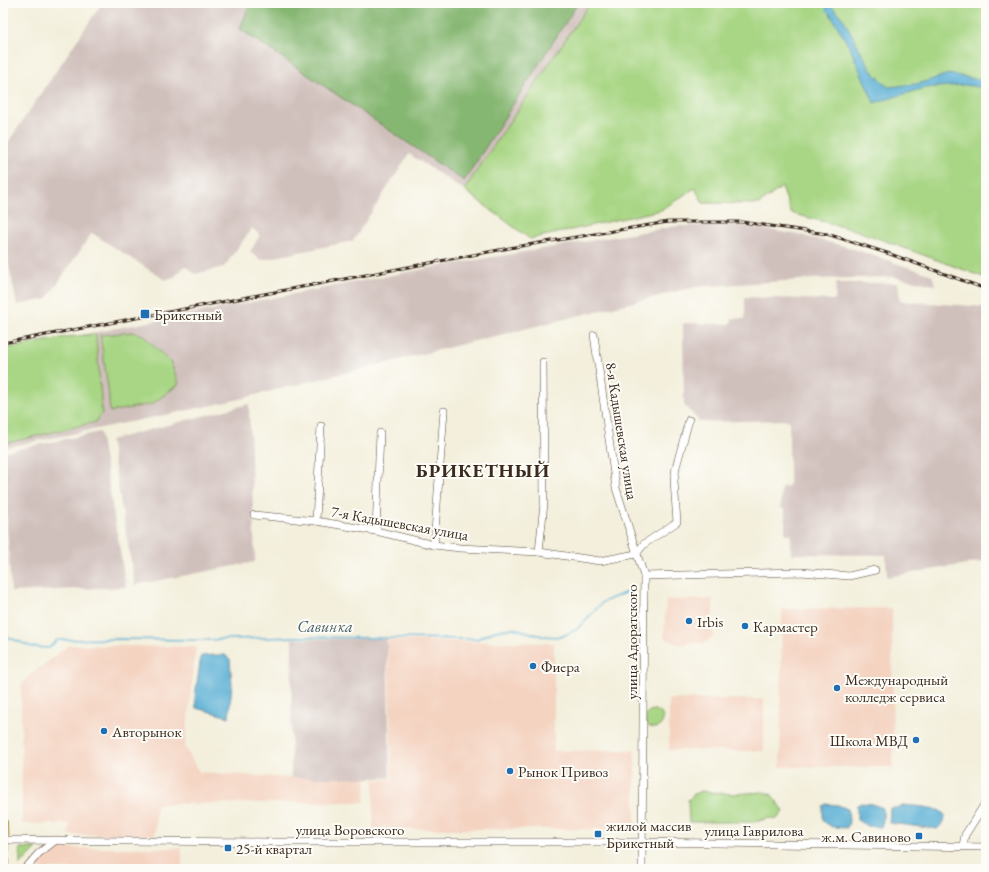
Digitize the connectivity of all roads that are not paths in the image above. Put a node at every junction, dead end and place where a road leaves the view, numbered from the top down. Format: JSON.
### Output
{"nodes":[{"id":1,"x":594,"y":335,"type":"dead end"},
{"id":2,"x":543,"y":362,"type":"dead end"},
{"id":3,"x":444,"y":410,"type":"dead end"},
{"id":4,"x":689,"y":420,"type":"dead end"},
{"id":5,"x":321,"y":426,"type":"dead end"},
{"id":6,"x":380,"y":433,"type":"dead end"},
{"id":7,"x":254,"y":515,"type":"dead end"},
{"id":8,"x":316,"y":521,"type":"junction"},
{"id":9,"x":376,"y":531,"type":"junction"},
{"id":10,"x":434,"y":545,"type":"junction"},
{"id":11,"x":539,"y":552,"type":"junction"},
{"id":12,"x":636,"y":554,"type":"junction"},
{"id":13,"x":875,"y":570,"type":"dead end"},
{"id":14,"x":644,"y":576,"type":"junction"},
{"id":15,"x":986,"y":802,"type":"edge"},
{"id":16,"x":3,"y":823,"type":"edge"},
{"id":17,"x":3,"y":840,"type":"edge"},
{"id":18,"x":31,"y":840,"type":"junction"},
{"id":19,"x":56,"y":840,"type":"junction"},
{"id":20,"x":643,"y":842,"type":"junction"},
{"id":21,"x":964,"y":846,"type":"junction"},
{"id":22,"x":986,"y":847,"type":"edge"},
{"id":23,"x":39,"y":853,"type":"junction"},
{"id":24,"x":4,"y":869,"type":"edge"},
{"id":25,"x":25,"y":869,"type":"edge"},
{"id":26,"x":642,"y":869,"type":"edge"}],
"edges":[{"from":1,"to":12,"type":"street","name":"8-я Кадышевская улица"},
{"from":2,"to":11,"type":"street"},
{"from":3,"to":10,"type":"street"},
{"from":4,"to":12,"type":"street"},
{"from":5,"to":8,"type":"street"},
{"from":6,"to":9,"type":"street"},
{"from":7,"to":8,"type":"street","name":"7-я Кадышевская улица"},
{"from":8,"to":9,"type":"street","name":"7-я Кадышевская улица"},
{"from":9,"to":10,"type":"street","name":"7-я Кадышевская улица"},
{"from":10,"to":11,"type":"street","name":"7-я Кадышевская улица"},
{"from":11,"to":12,"type":"street","name":"7-я Кадышевская улица"},
{"from":12,"to":14,"type":"street","name":"8-я Кадышевская улица"},
{"from":13,"to":14,"type":"street","name":"улица Адоратского"},
{"from":14,"to":20,"type":"street","name":"улица Адоратского"},
{"from":15,"to":21,"type":"street"},
{"from":16,"to":17,"type":"main road"},
{"from":17,"to":18,"type":"street","name":"улица Воровского"},
{"from":17,"to":24,"type":"main road"},
{"from":18,"to":19,"type":"street","name":"улица Воровского"},
{"from":18,"to":23,"type":"street"},
{"from":19,"to":20,"type":"street","name":"улица Воровского"},
{"from":19,"to":23,"type":"street"},
{"from":20,"to":21,"type":"street","name":"улица Гаврилова"},
{"from":20,"to":26,"type":"street","name":"улица Адоратского"},
{"from":21,"to":22,"type":"street","name":"улица Гаврилова"},
{"from":23,"to":25,"type":"street"}]}
